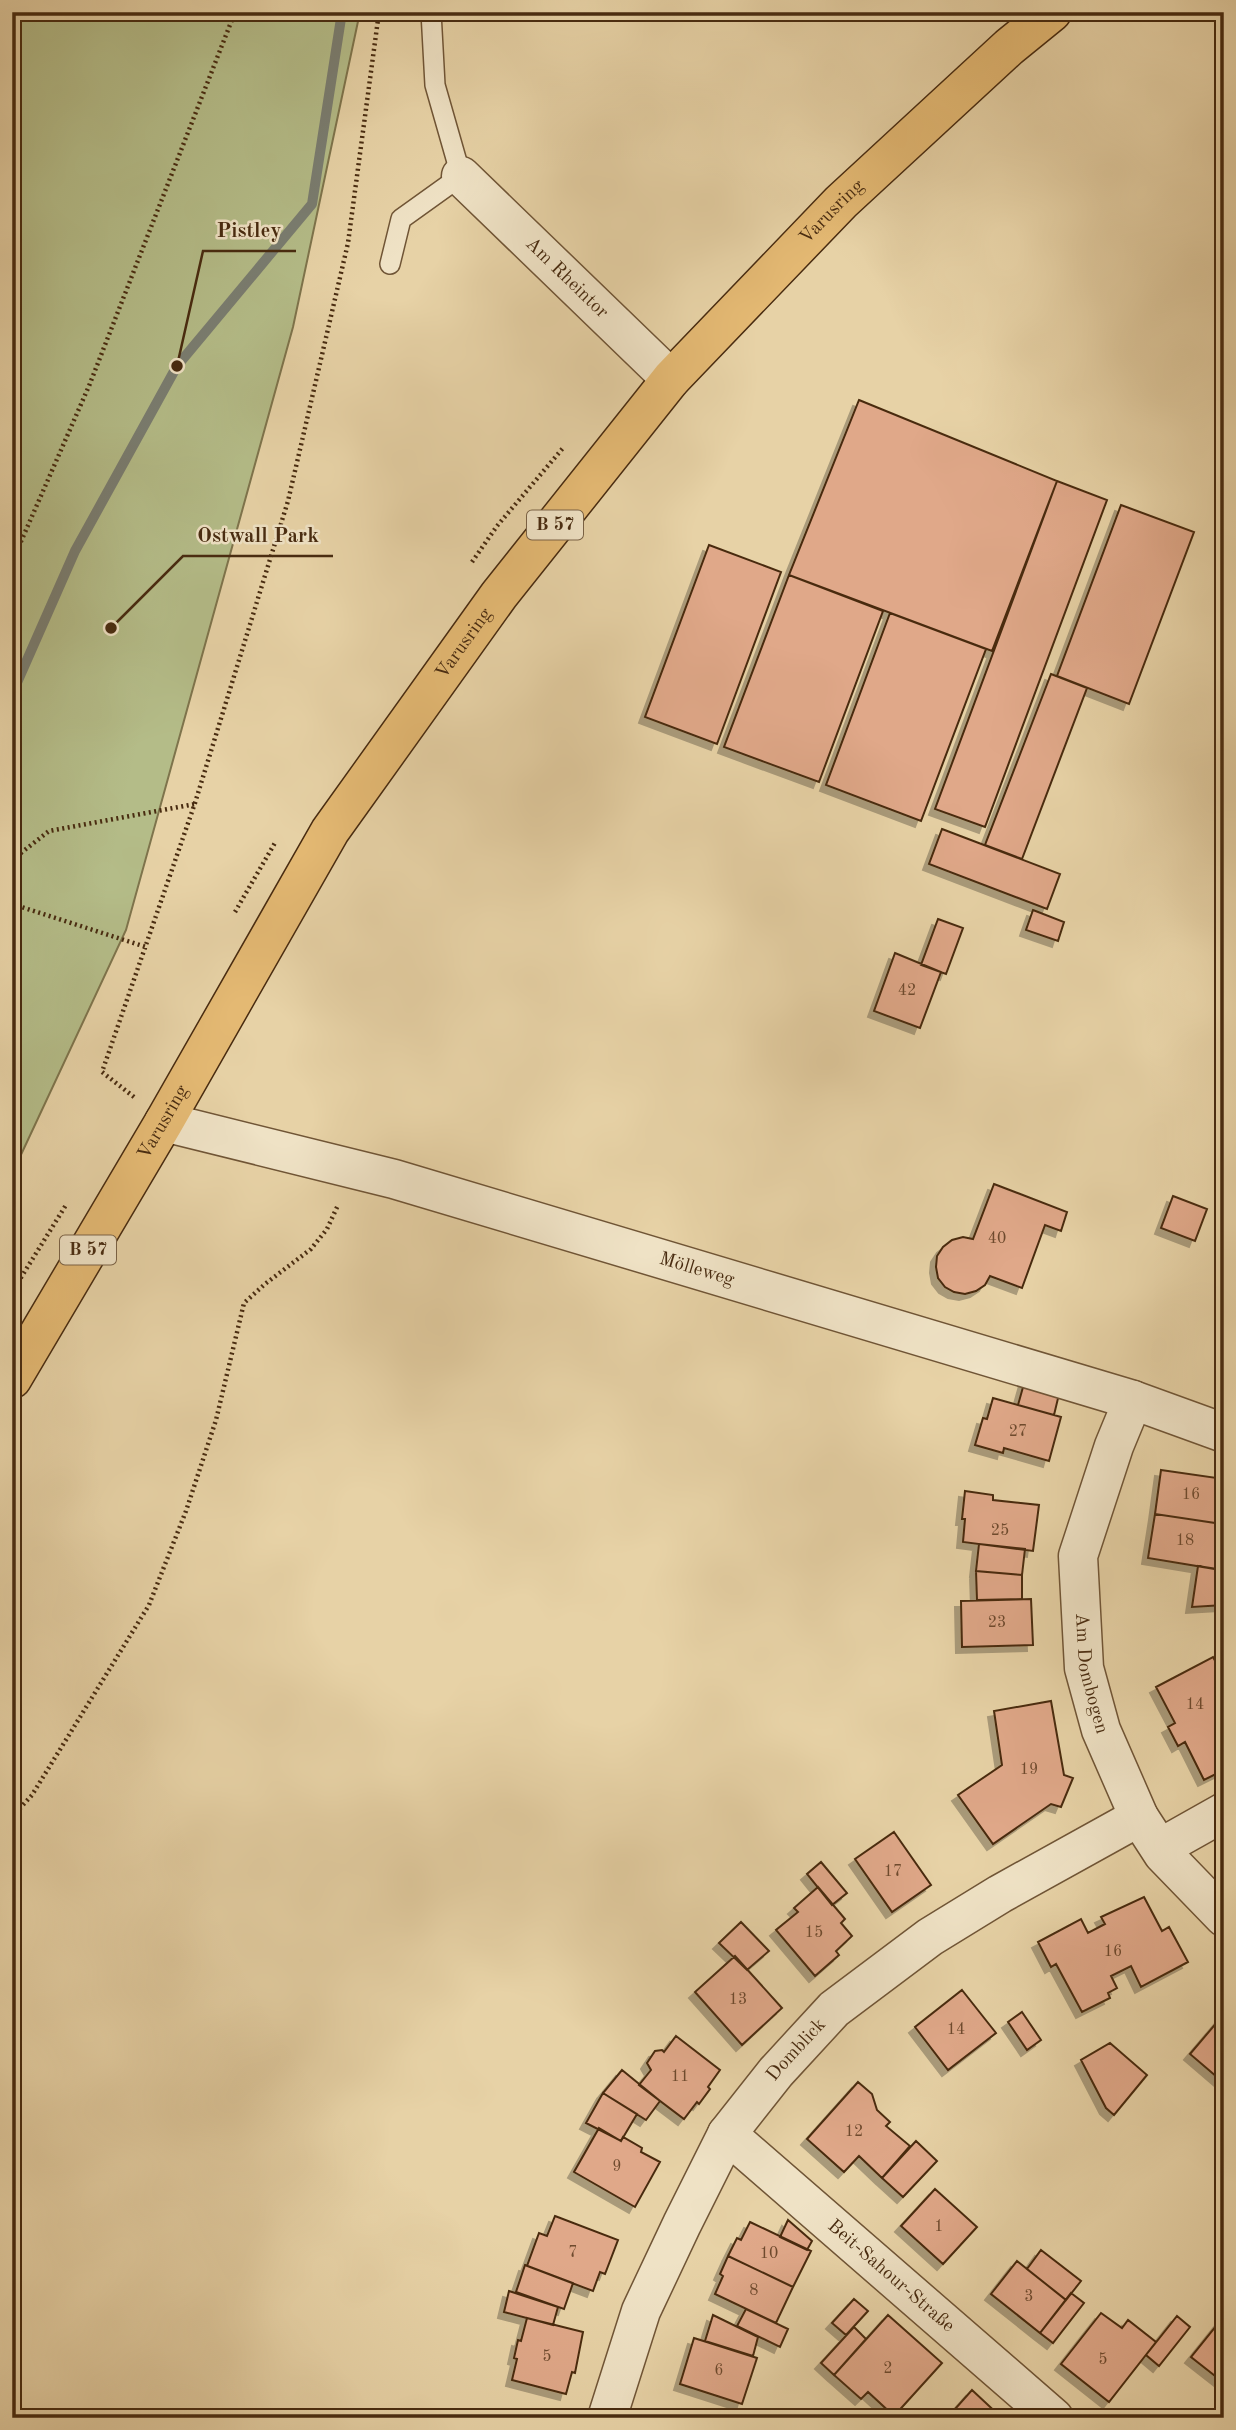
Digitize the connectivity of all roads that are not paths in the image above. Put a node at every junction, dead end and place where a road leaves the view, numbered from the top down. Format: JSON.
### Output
{"nodes":[{"id":1,"x":431,"y":12,"type":"edge"},
{"id":2,"x":1052,"y":12,"type":"edge"},
{"id":3,"x":461,"y":176,"type":"junction"},
{"id":4,"x":390,"y":264,"type":"dead end"},
{"id":5,"x":671,"y":379,"type":"junction"},
{"id":6,"x":164,"y":1122,"type":"junction"},
{"id":7,"x":12,"y":1379,"type":"edge"},
{"id":8,"x":1133,"y":1400,"type":"junction"},
{"id":9,"x":1224,"y":1433,"type":"edge"},
{"id":10,"x":1224,"y":1812,"type":"edge"},
{"id":11,"x":1149,"y":1832,"type":"junction"},
{"id":12,"x":1224,"y":1917,"type":"edge"},
{"id":13,"x":727,"y":2134,"type":"junction"},
{"id":14,"x":607,"y":2418,"type":"edge"},
{"id":15,"x":1054,"y":2418,"type":"edge"}],
"edges":[{"from":1,"to":3,"type":"lane"},
{"from":2,"to":5,"type":"main road","name":"Varusring","number":"B 57"},
{"from":3,"to":4,"type":"lane"},
{"from":3,"to":5,"type":"street","name":"Am Rheintor"},
{"from":5,"to":6,"type":"main road","name":"Varusring","number":"B 57"},
{"from":6,"to":7,"type":"main road","name":"Varusring","number":"B 57"},
{"from":6,"to":8,"type":"street","name":"Mölleweg"},
{"from":8,"to":9,"type":"street","name":"Mölleweg"},
{"from":8,"to":11,"type":"street","name":"Am Dombogen"},
{"from":10,"to":11,"type":"street","name":"Domblick"},
{"from":11,"to":12,"type":"street","name":"Am Dombogen"},
{"from":11,"to":13,"type":"street","name":"Domblick"},
{"from":13,"to":14,"type":"street","name":"Domblick"},
{"from":13,"to":15,"type":"street","name":"Beit-Sahour-Straße"}]}
